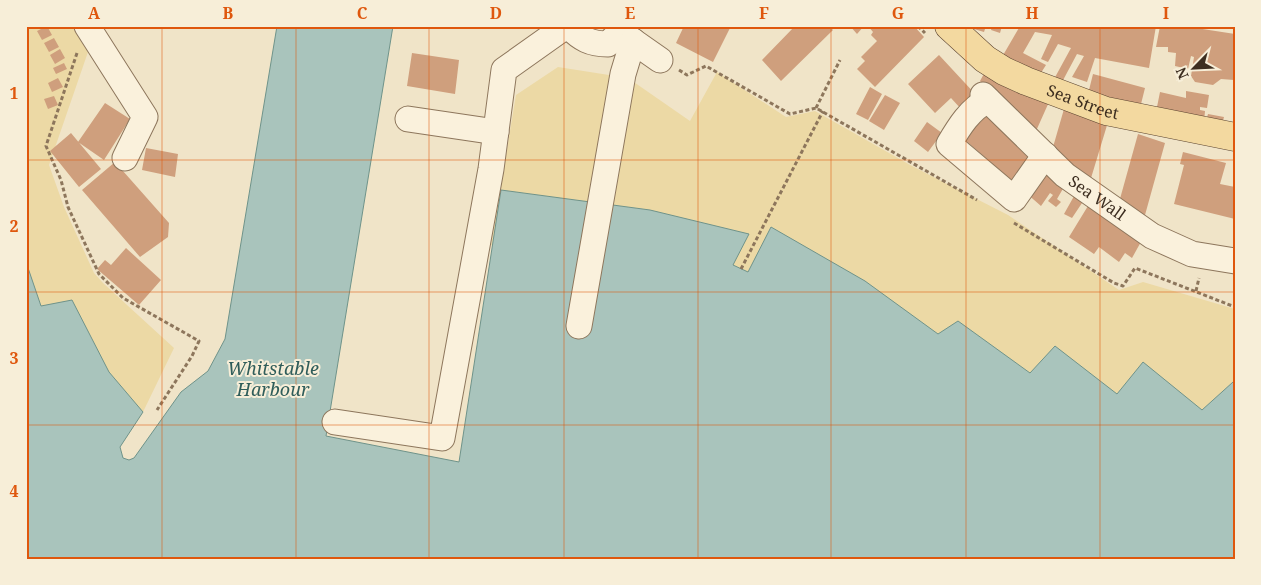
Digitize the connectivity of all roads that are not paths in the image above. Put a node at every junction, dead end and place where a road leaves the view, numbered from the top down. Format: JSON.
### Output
{"nodes":[{"id":1,"x":87,"y":26,"type":"edge"},
{"id":2,"x":567,"y":26,"type":"edge"},
{"id":3,"x":949,"y":26,"type":"edge"},
{"id":4,"x":626,"y":33,"type":"edge"},
{"id":5,"x":660,"y":60,"type":"road end"},
{"id":6,"x":408,"y":119,"type":"dead end"},
{"id":7,"x":496,"y":132,"type":"junction"},
{"id":8,"x":1235,"y":137,"type":"edge"},
{"id":9,"x":1045,"y":155,"type":"junction"},
{"id":10,"x":126,"y":158,"type":"dead end"},
{"id":11,"x":1235,"y":261,"type":"edge"},
{"id":12,"x":579,"y":326,"type":"dead end"},
{"id":13,"x":335,"y":422,"type":"dead end"}],
"edges":[{"from":1,"to":10,"type":"street"},
{"from":2,"to":4,"type":"street"},
{"from":2,"to":7,"type":"street"},
{"from":3,"to":8,"type":"main road","name":"Sea Street"},
{"from":4,"to":5,"type":"street"},
{"from":4,"to":12,"type":"street"},
{"from":6,"to":7,"type":"street"},
{"from":7,"to":13,"type":"street"},
{"from":9,"to":9,"type":"street","name":"Sea Wall"},
{"from":9,"to":11,"type":"street","name":"Sea Wall"}]}
